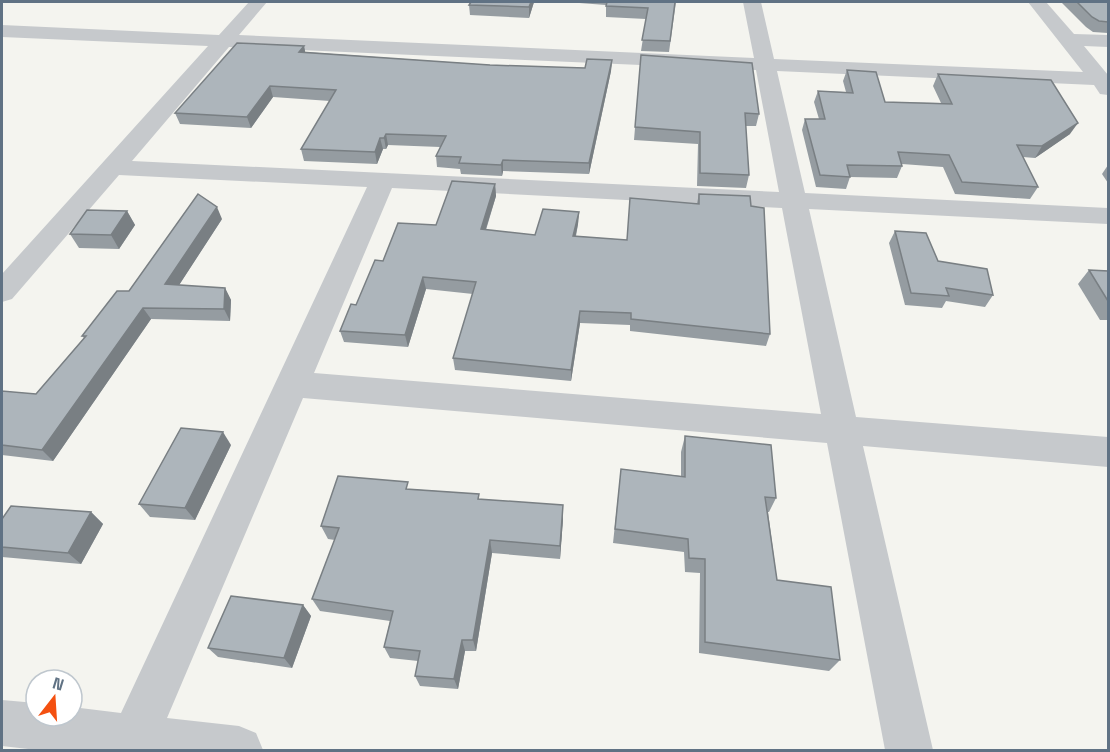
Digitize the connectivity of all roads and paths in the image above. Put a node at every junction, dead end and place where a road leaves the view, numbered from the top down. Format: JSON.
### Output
{"nodes":[{"id":1,"x":258,"y":2,"type":"edge"},
{"id":2,"x":752,"y":2,"type":"edge"},
{"id":3,"x":1037,"y":2,"type":"edge"},
{"id":4,"x":2,"y":31,"type":"edge"},
{"id":5,"x":224,"y":40,"type":"junction"},
{"id":6,"x":1068,"y":40,"type":"junction"},
{"id":7,"x":1108,"y":41,"type":"edge"},
{"id":8,"x":765,"y":65,"type":"junction"},
{"id":9,"x":1105,"y":84,"type":"edge"},
{"id":10,"x":112,"y":167,"type":"junction"},
{"id":11,"x":383,"y":180,"type":"junction"},
{"id":12,"x":793,"y":201,"type":"junction"},
{"id":13,"x":1108,"y":216,"type":"edge"},
{"id":14,"x":2,"y":292,"type":"edge"},
{"id":15,"x":292,"y":384,"type":"junction"},
{"id":16,"x":842,"y":430,"type":"junction"},
{"id":17,"x":1108,"y":452,"type":"edge"},
{"id":18,"x":2,"y":723,"type":"edge"},
{"id":19,"x":132,"y":745,"type":"edge"},
{"id":20,"x":239,"y":750,"type":"edge"},
{"id":21,"x":909,"y":750,"type":"edge"}],
"edges":[{"from":1,"to":5,"type":"street"},
{"from":2,"to":8,"type":"street"},
{"from":3,"to":6,"type":"street"},
{"from":4,"to":5,"type":"street"},
{"from":5,"to":8,"type":"street"},
{"from":5,"to":10,"type":"street"},
{"from":6,"to":7,"type":"street"},
{"from":6,"to":9,"type":"street"},
{"from":8,"to":9,"type":"street"},
{"from":8,"to":12,"type":"street"},
{"from":10,"to":11,"type":"street"},
{"from":10,"to":14,"type":"street"},
{"from":11,"to":12,"type":"street"},
{"from":11,"to":15,"type":"street"},
{"from":12,"to":13,"type":"street"},
{"from":12,"to":16,"type":"street"},
{"from":15,"to":16,"type":"street"},
{"from":15,"to":19,"type":"street"},
{"from":16,"to":17,"type":"street"},
{"from":16,"to":21,"type":"street"},
{"from":18,"to":19,"type":"street"},
{"from":19,"to":20,"type":"street"}]}
